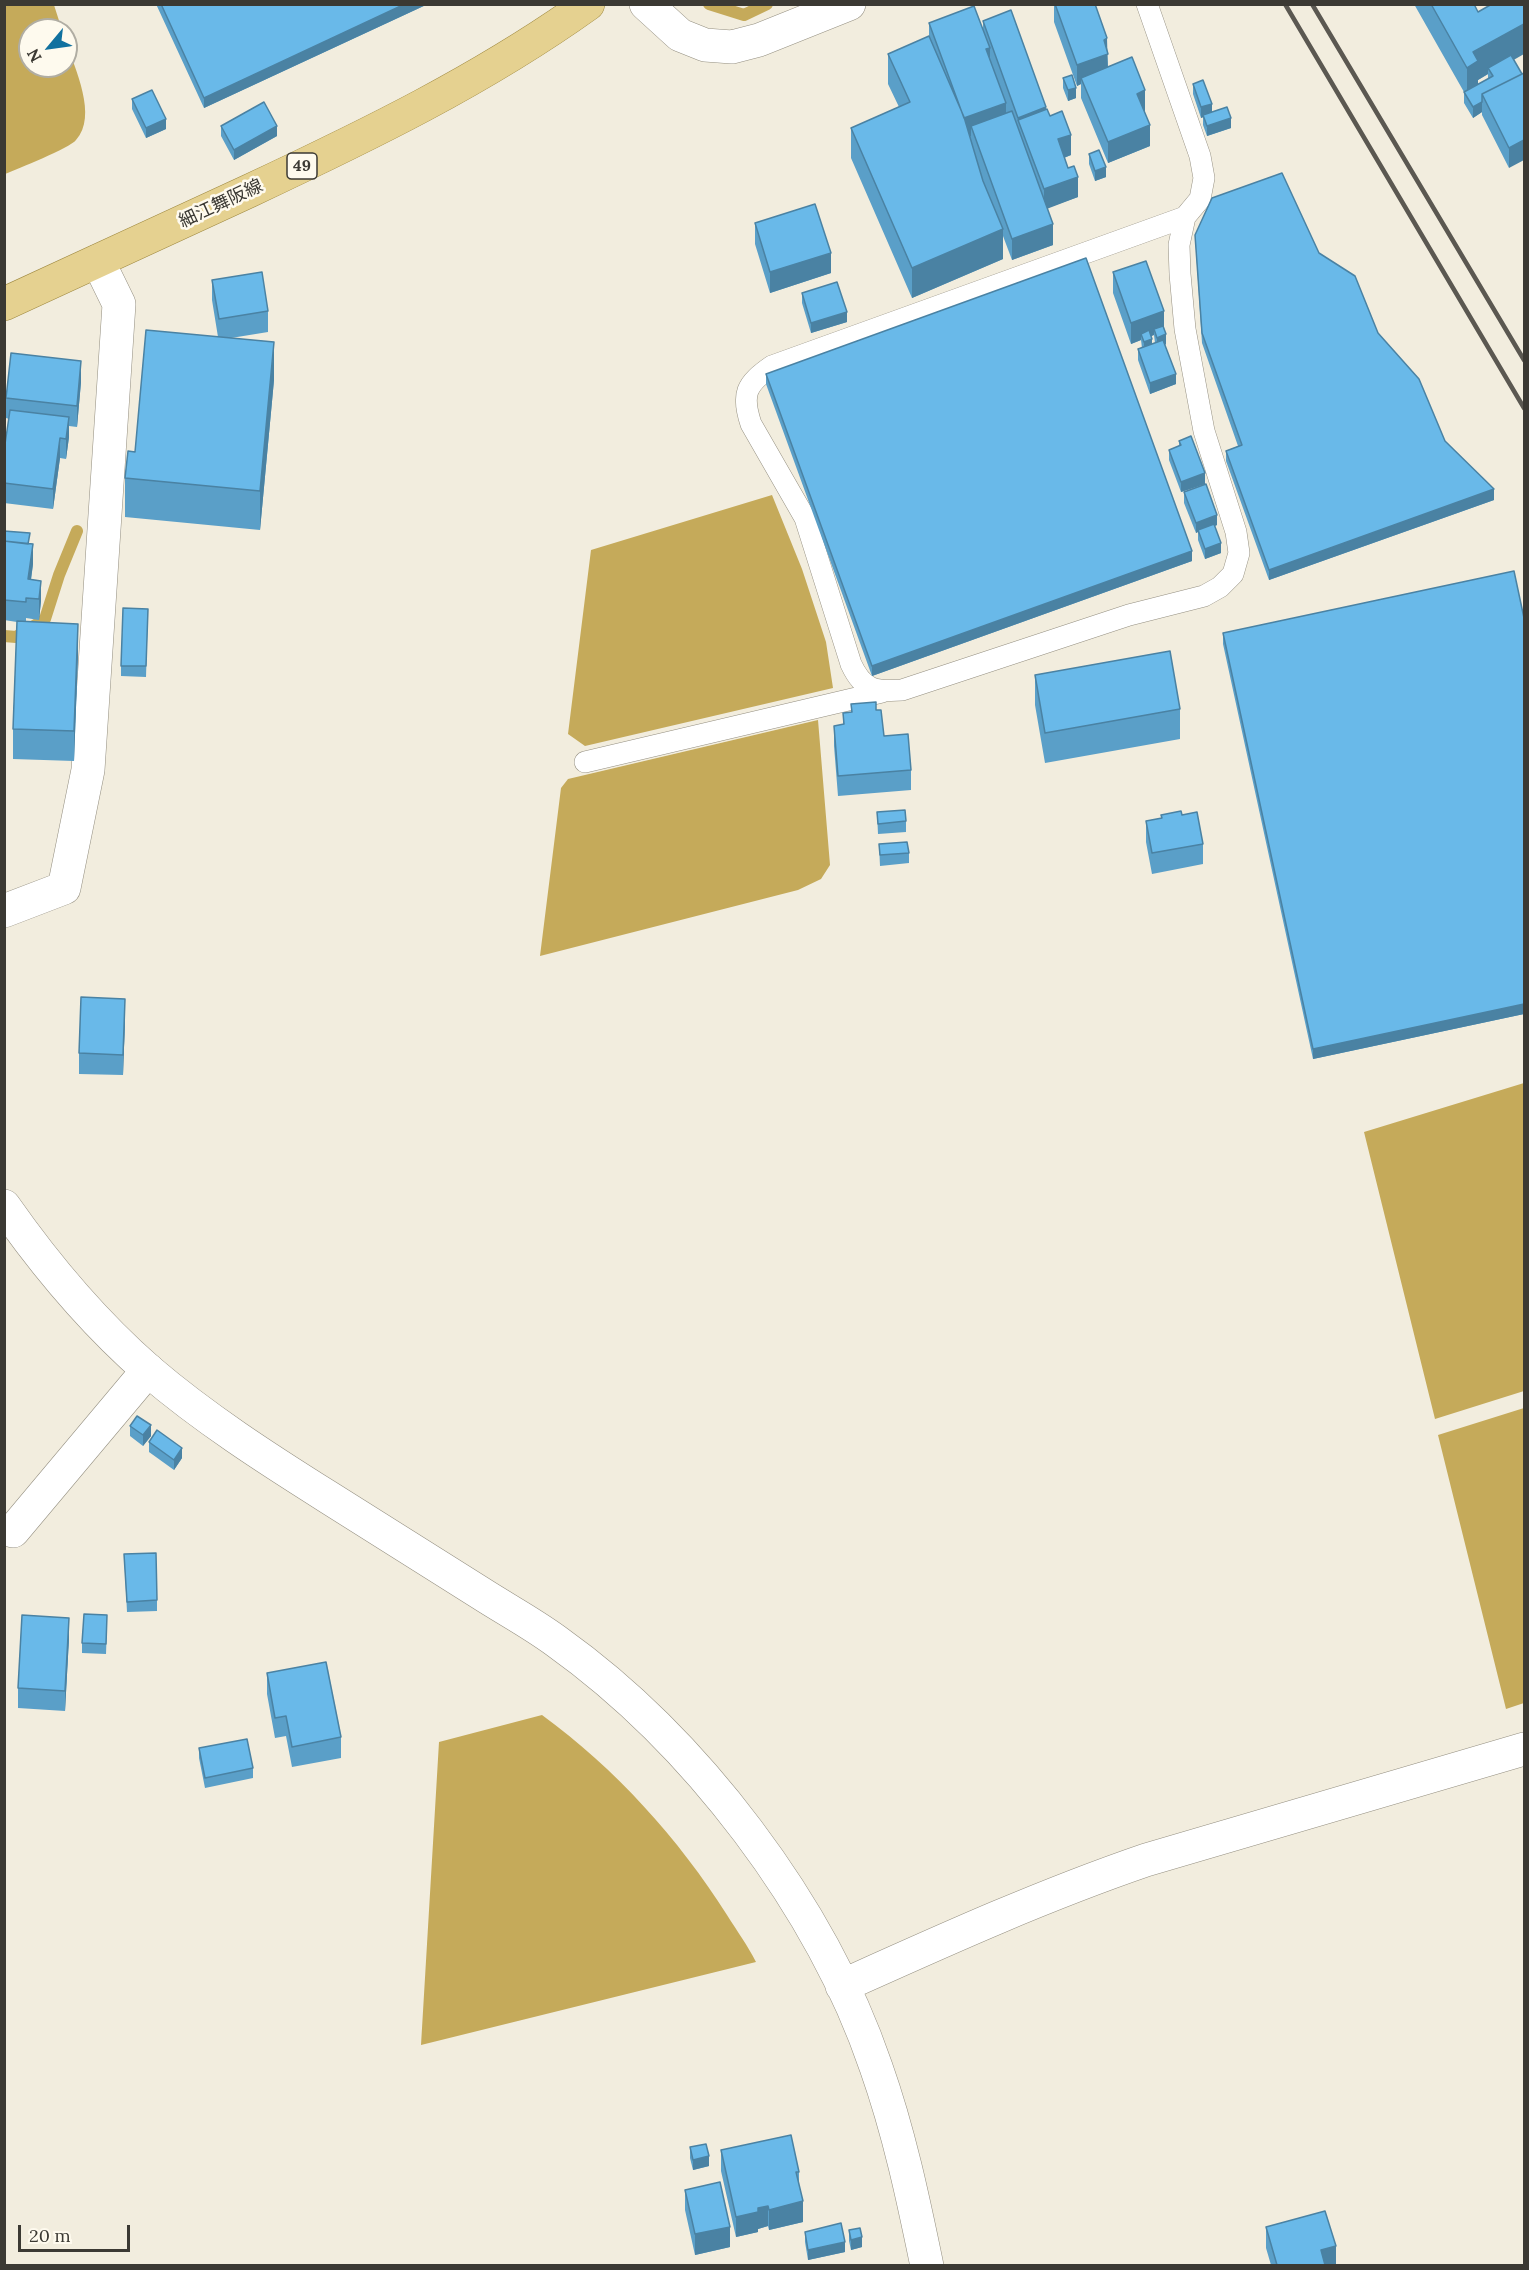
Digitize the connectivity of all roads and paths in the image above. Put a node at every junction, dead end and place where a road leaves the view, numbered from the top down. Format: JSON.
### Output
{"nodes":[{"id":1,"x":588,"y":4,"type":"edge"},
{"id":2,"x":646,"y":4,"type":"edge"},
{"id":3,"x":849,"y":4,"type":"edge"},
{"id":4,"x":1147,"y":4,"type":"edge"},
{"id":5,"x":1185,"y":217,"type":"junction"},
{"id":6,"x":98,"y":261,"type":"junction"},
{"id":7,"x":4,"y":304,"type":"edge"},
{"id":8,"x":882,"y":692,"type":"junction"},
{"id":9,"x":585,"y":762,"type":"dead end"},
{"id":10,"x":4,"y":910,"type":"edge"},
{"id":11,"x":4,"y":1206,"type":"edge"},
{"id":12,"x":148,"y":1370,"type":"junction"},
{"id":13,"x":13,"y":1531,"type":"dead end"},
{"id":14,"x":1524,"y":1749,"type":"edge"},
{"id":15,"x":842,"y":1986,"type":"junction"},
{"id":16,"x":927,"y":2265,"type":"edge"}],
"edges":[{"from":1,"to":6,"type":"main road","name":"細江舞阪線","number":"49"},
{"from":2,"to":3,"type":"street"},
{"from":4,"to":5,"type":"lane"},
{"from":5,"to":8,"type":"lane"},
{"from":5,"to":8,"type":"lane"},
{"from":6,"to":7,"type":"main road","name":"細江舞阪線","number":"49"},
{"from":6,"to":10,"type":"street"},
{"from":8,"to":9,"type":"lane"},
{"from":11,"to":12,"type":"street"},
{"from":12,"to":13,"type":"street"},
{"from":12,"to":15,"type":"street"},
{"from":14,"to":15,"type":"street"},
{"from":15,"to":16,"type":"street"}]}
